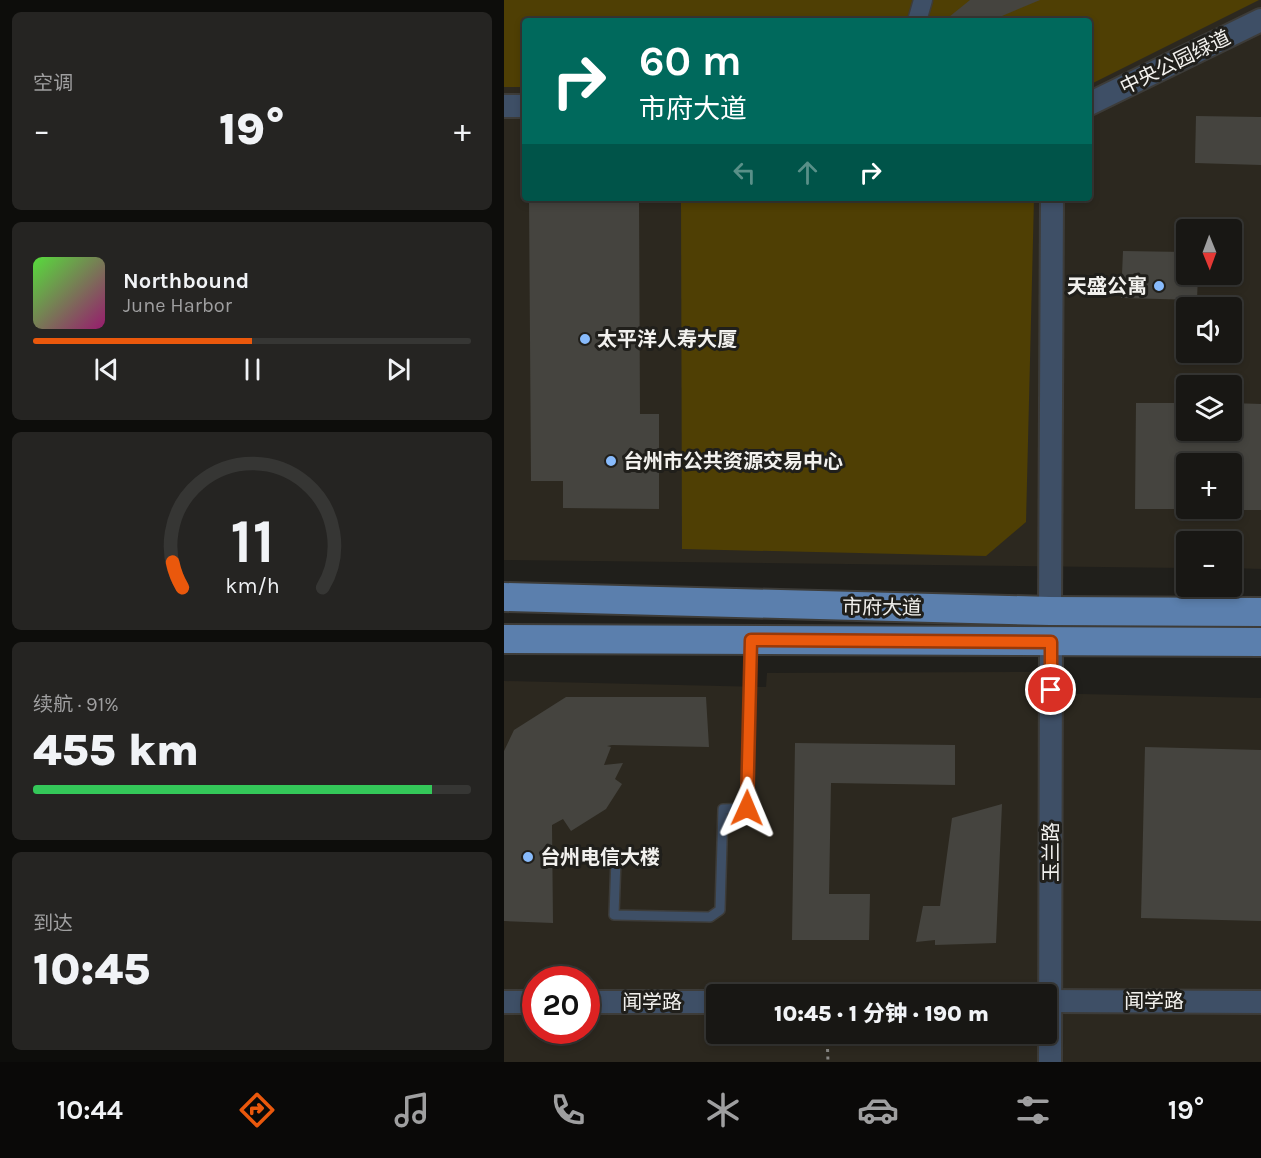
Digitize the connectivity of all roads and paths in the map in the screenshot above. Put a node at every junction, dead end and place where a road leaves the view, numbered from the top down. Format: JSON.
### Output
{"nodes":[{"id":1,"x":923,"y":0,"type":"edge"},
{"id":2,"x":918,"y":18,"type":"edge"},
{"id":3,"x":1261,"y":20,"type":"edge"},
{"id":4,"x":1092,"y":103,"type":"edge"},
{"id":5,"x":504,"y":106,"type":"edge"},
{"id":6,"x":522,"y":106,"type":"edge"},
{"id":7,"x":1052,"y":201,"type":"edge"},
{"id":8,"x":504,"y":597,"type":"edge"},
{"id":9,"x":1050,"y":612,"type":"junction"},
{"id":10,"x":1261,"y":612,"type":"edge"},
{"id":11,"x":504,"y":639,"type":"edge"},
{"id":12,"x":751,"y":640,"type":"junction"},
{"id":13,"x":1051,"y":642,"type":"junction"},
{"id":14,"x":1261,"y":642,"type":"edge"},
{"id":15,"x":616,"y":859,"type":"dead end"},
{"id":16,"x":1049,"y":984,"type":"edge"},
{"id":17,"x":1057,"y":1001,"type":"edge"},
{"id":18,"x":504,"y":1002,"type":"edge"},
{"id":19,"x":522,"y":1002,"type":"edge"},
{"id":20,"x":600,"y":1002,"type":"edge"},
{"id":21,"x":706,"y":1002,"type":"edge"},
{"id":22,"x":1261,"y":1002,"type":"edge"},
{"id":23,"x":827,"y":1044,"type":"edge"},
{"id":24,"x":1050,"y":1044,"type":"edge"},
{"id":25,"x":828,"y":1062,"type":"edge"},
{"id":26,"x":1050,"y":1062,"type":"edge"}],
"edges":[{"from":1,"to":2,"type":"street"},
{"from":3,"to":4,"type":"street","name":"中央公园绿道"},
{"from":5,"to":6,"type":"street"},
{"from":7,"to":9,"type":"street"},
{"from":8,"to":9,"type":"main road","name":"市府大道"},
{"from":9,"to":10,"type":"main road","name":"市府大道"},
{"from":11,"to":12,"type":"main road","name":"市府大道"},
{"from":12,"to":13,"type":"main road","name":"市府大道"},
{"from":12,"to":15,"type":"lane"},
{"from":13,"to":14,"type":"main road","name":"市府大道"},
{"from":13,"to":16,"type":"street","name":"玉兰路"},
{"from":17,"to":22,"type":"street","name":"闻学路"},
{"from":18,"to":19,"type":"street"},
{"from":20,"to":21,"type":"street","name":"闻学路"},
{"from":23,"to":25,"type":"path"},
{"from":24,"to":26,"type":"street","name":"玉兰路"}]}
